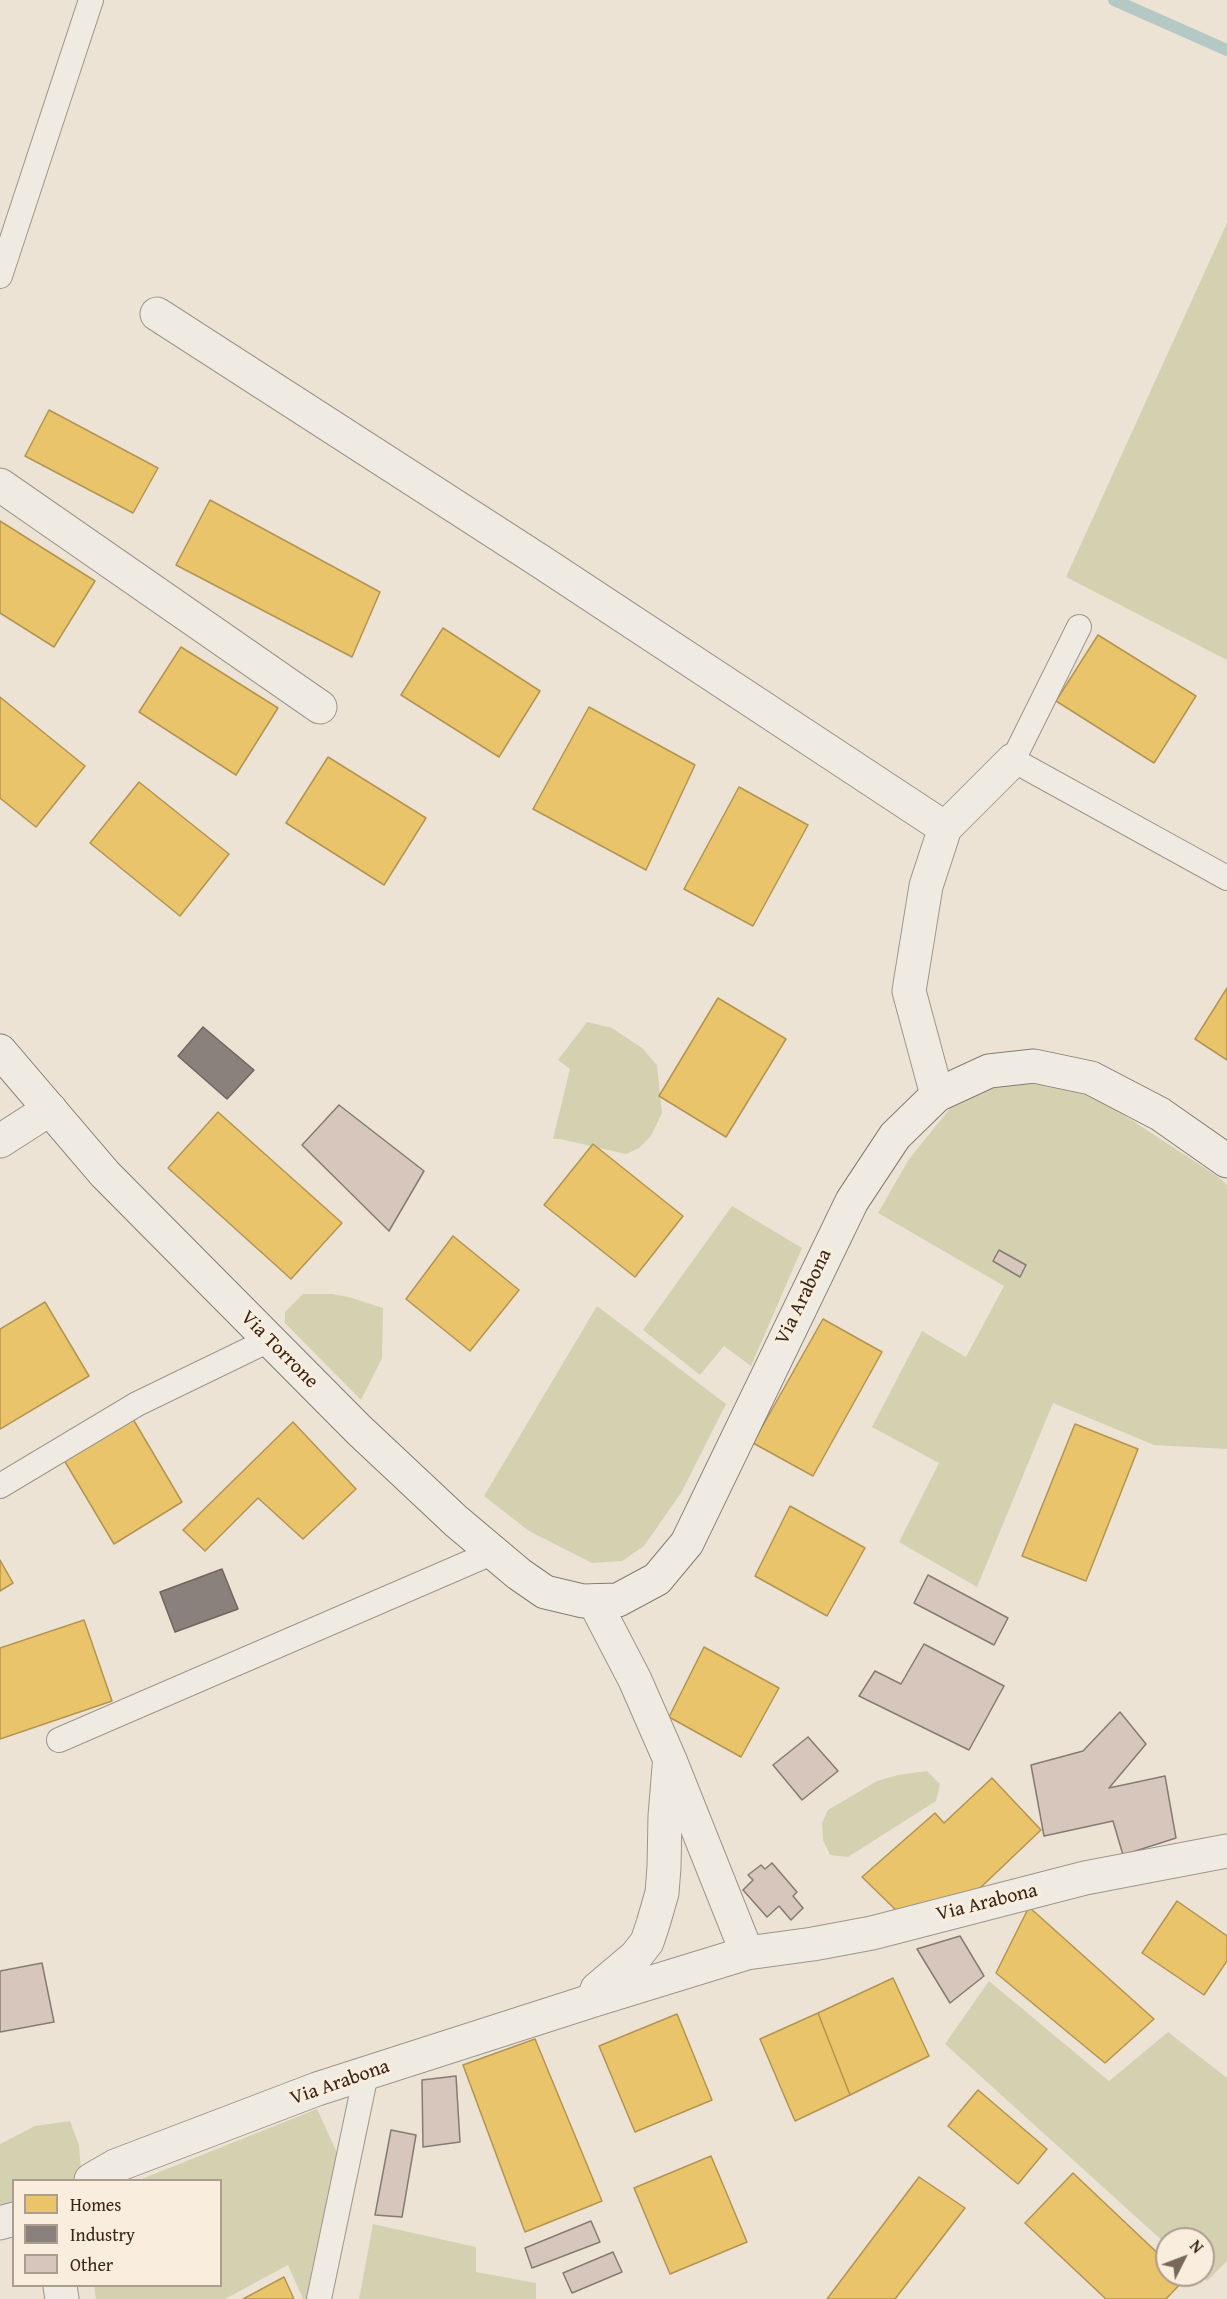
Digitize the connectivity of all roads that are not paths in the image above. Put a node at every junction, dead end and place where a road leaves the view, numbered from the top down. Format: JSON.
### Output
{"nodes":[{"id":1,"x":91,"y":0,"type":"edge"},
{"id":2,"x":0,"y":276,"type":"edge"},
{"id":3,"x":157,"y":314,"type":"dead end"},
{"id":4,"x":0,"y":485,"type":"edge"},
{"id":5,"x":1079,"y":627,"type":"dead end"},
{"id":6,"x":320,"y":707,"type":"dead end"},
{"id":7,"x":1013,"y":760,"type":"junction"},
{"id":8,"x":945,"y":828,"type":"junction"},
{"id":9,"x":1227,"y":878,"type":"edge"},
{"id":10,"x":0,"y":1051,"type":"edge"},
{"id":11,"x":937,"y":1095,"type":"junction"},
{"id":12,"x":50,"y":1109,"type":"junction"},
{"id":13,"x":0,"y":1141,"type":"edge"},
{"id":14,"x":1227,"y":1161,"type":"edge"},
{"id":15,"x":269,"y":1340,"type":"junction"},
{"id":16,"x":0,"y":1486,"type":"edge"},
{"id":17,"x":494,"y":1552,"type":"junction"},
{"id":18,"x":594,"y":1601,"type":"junction"},
{"id":19,"x":59,"y":1740,"type":"dead end"},
{"id":20,"x":670,"y":1760,"type":"junction"},
{"id":21,"x":1227,"y":1851,"type":"edge"},
{"id":22,"x":747,"y":1953,"type":"junction"},
{"id":23,"x":594,"y":2000,"type":"junction"},
{"id":24,"x":366,"y":2074,"type":"junction"},
{"id":25,"x":94,"y":2179,"type":"edge"},
{"id":26,"x":320,"y":2299,"type":"edge"}],
"edges":[{"from":1,"to":2,"type":"lane"},
{"from":3,"to":8,"type":"street"},
{"from":4,"to":6,"type":"street"},
{"from":5,"to":7,"type":"lane"},
{"from":7,"to":8,"type":"street"},
{"from":7,"to":9,"type":"lane"},
{"from":8,"to":11,"type":"street"},
{"from":10,"to":12,"type":"street","name":"Via Torrone"},
{"from":11,"to":14,"type":"street","name":"Via Arabona"},
{"from":11,"to":18,"type":"street","name":"Via Arabona"},
{"from":12,"to":13,"type":"street"},
{"from":12,"to":15,"type":"street","name":"Via Torrone"},
{"from":15,"to":16,"type":"lane"},
{"from":15,"to":17,"type":"street","name":"Via Torrone"},
{"from":17,"to":18,"type":"street","name":"Via Torrone"},
{"from":17,"to":19,"type":"lane"},
{"from":18,"to":20,"type":"street"},
{"from":20,"to":22,"type":"street"},
{"from":20,"to":23,"type":"street"},
{"from":21,"to":22,"type":"street","name":"Via Arabona"},
{"from":22,"to":23,"type":"street","name":"Via Arabona"},
{"from":23,"to":24,"type":"street","name":"Via Arabona"},
{"from":24,"to":25,"type":"street","name":"Via Arabona"},
{"from":24,"to":26,"type":"lane"}]}
